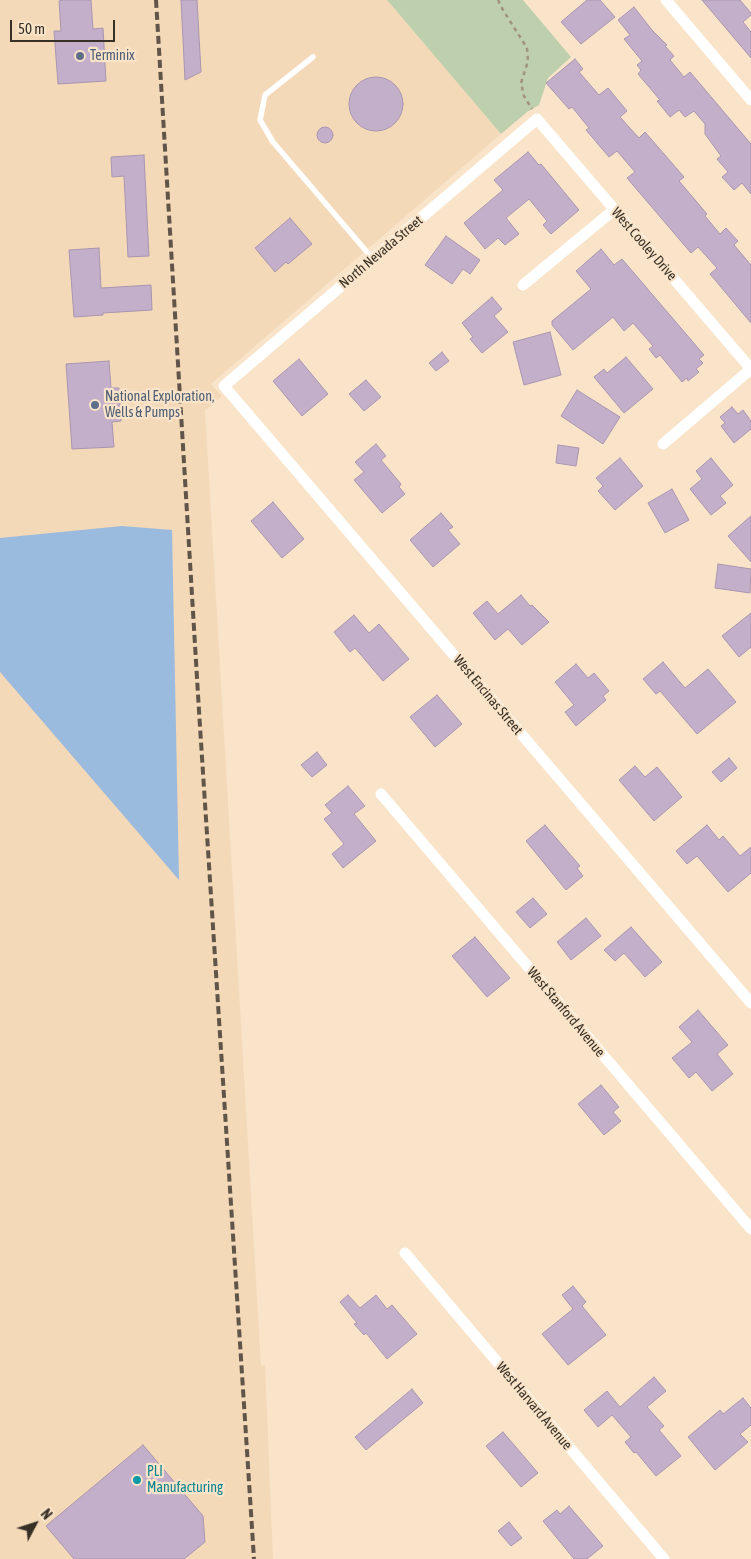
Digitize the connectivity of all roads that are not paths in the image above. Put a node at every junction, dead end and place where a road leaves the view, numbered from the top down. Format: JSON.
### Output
{"nodes":[{"id":1,"x":666,"y":0,"type":"edge"},
{"id":2,"x":313,"y":56,"type":"dead end"},
{"id":3,"x":751,"y":100,"type":"edge"},
{"id":4,"x":537,"y":119,"type":"joint"},
{"id":5,"x":614,"y":209,"type":"junction"},
{"id":6,"x":372,"y":259,"type":"junction"},
{"id":7,"x":523,"y":285,"type":"dead end"},
{"id":8,"x":751,"y":369,"type":"edge"},
{"id":9,"x":224,"y":386,"type":"joint"},
{"id":10,"x":663,"y":444,"type":"dead end"},
{"id":11,"x":381,"y":794,"type":"dead end"},
{"id":12,"x":751,"y":1003,"type":"edge"},
{"id":13,"x":751,"y":1229,"type":"edge"},
{"id":14,"x":405,"y":1254,"type":"dead end"},
{"id":15,"x":664,"y":1559,"type":"edge"}],
"edges":[{"from":1,"to":3,"type":"street"},
{"from":2,"to":6,"type":"lane"},
{"from":4,"to":5,"type":"street","name":"West Cooley Drive"},
{"from":4,"to":6,"type":"street","name":"North Nevada Street"},
{"from":5,"to":7,"type":"street"},
{"from":5,"to":8,"type":"street","name":"West Cooley Drive"},
{"from":6,"to":9,"type":"street","name":"North Nevada Street"},
{"from":8,"to":10,"type":"street"},
{"from":9,"to":12,"type":"street","name":"West Encinas Street"},
{"from":11,"to":13,"type":"street","name":"West Stanford Avenue"},
{"from":14,"to":15,"type":"street","name":"West Harvard Avenue"}]}
